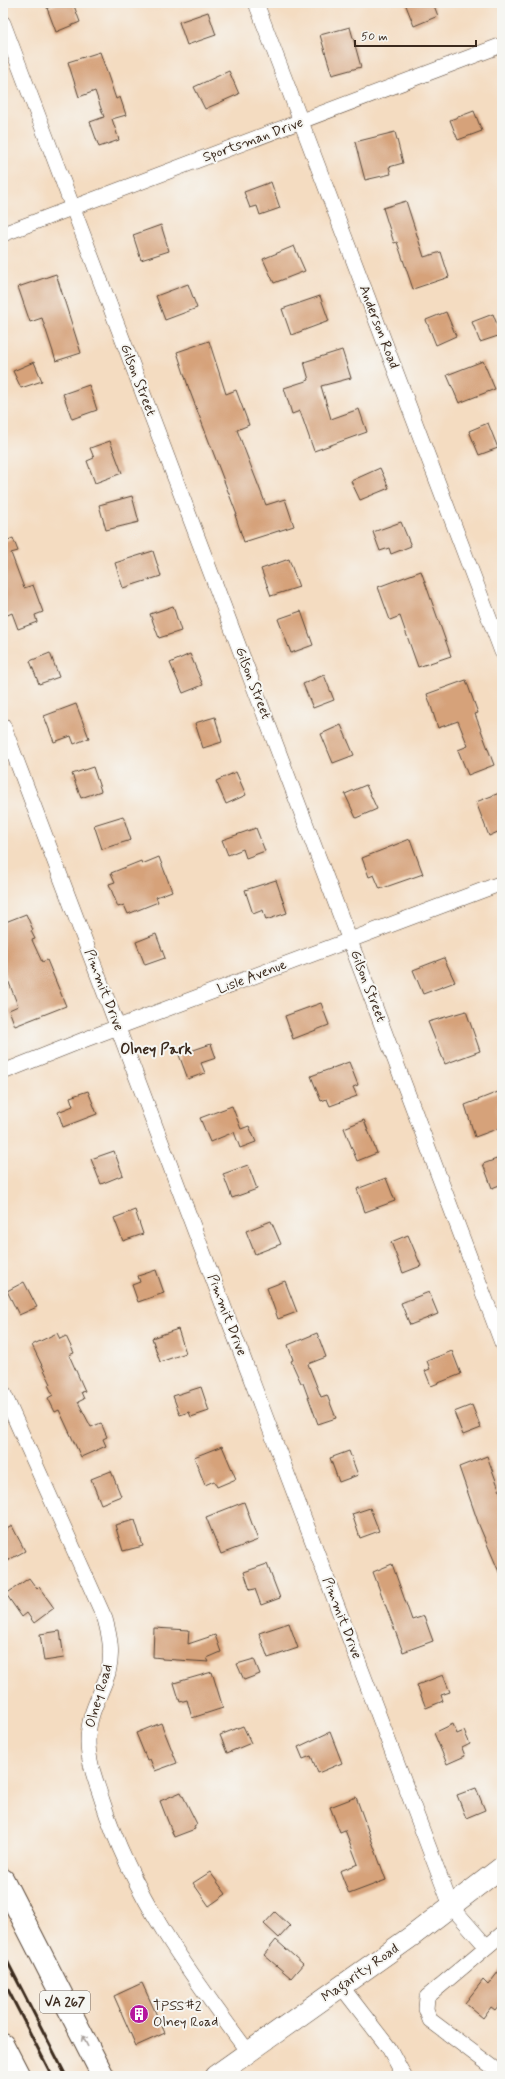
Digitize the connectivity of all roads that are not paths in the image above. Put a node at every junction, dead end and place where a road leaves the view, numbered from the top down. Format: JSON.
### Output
{"nodes":[{"id":1,"x":256,"y":3,"type":"edge"},
{"id":2,"x":3,"y":23,"type":"edge"},
{"id":3,"x":502,"y":45,"type":"edge"},
{"id":4,"x":302,"y":122,"type":"junction"},
{"id":5,"x":73,"y":207,"type":"junction"},
{"id":6,"x":3,"y":234,"type":"edge"},
{"id":7,"x":502,"y":652,"type":"edge"},
{"id":8,"x":3,"y":725,"type":"edge"},
{"id":9,"x":502,"y":883,"type":"edge"},
{"id":10,"x":351,"y":940,"type":"junction"},
{"id":11,"x":118,"y":1027,"type":"junction"},
{"id":12,"x":3,"y":1072,"type":"edge"},
{"id":13,"x":502,"y":1343,"type":"edge"},
{"id":14,"x":3,"y":1392,"type":"edge"},
{"id":15,"x":502,"y":1867,"type":"edge"},
{"id":16,"x":3,"y":1880,"type":"edge"},
{"id":17,"x":451,"y":1906,"type":"junction"},
{"id":18,"x":502,"y":1934,"type":"edge"},
{"id":19,"x":486,"y":1946,"type":"junction"},
{"id":20,"x":340,"y":1986,"type":"junction"},
{"id":21,"x":3,"y":2045,"type":"edge"},
{"id":22,"x":248,"y":2052,"type":"junction"},
{"id":23,"x":502,"y":2074,"type":"edge"},
{"id":24,"x":18,"y":2076,"type":"edge"},
{"id":25,"x":103,"y":2076,"type":"edge"},
{"id":26,"x":215,"y":2076,"type":"edge"},
{"id":27,"x":404,"y":2076,"type":"edge"}],
"edges":[{"from":1,"to":4,"type":"street","name":"Anderson Road"},
{"from":2,"to":5,"type":"street","name":"Gilson Street"},
{"from":3,"to":4,"type":"street","name":"Sportsman Drive"},
{"from":4,"to":5,"type":"street","name":"Sportsman Drive"},
{"from":4,"to":7,"type":"street","name":"Anderson Road"},
{"from":5,"to":6,"type":"street","name":"Sportsman Drive"},
{"from":5,"to":10,"type":"street","name":"Gilson Street"},
{"from":8,"to":11,"type":"street","name":"Pimmit Drive"},
{"from":9,"to":10,"type":"street","name":"Lisle Avenue"},
{"from":10,"to":11,"type":"street","name":"Lisle Avenue"},
{"from":10,"to":13,"type":"street","name":"Gilson Street"},
{"from":11,"to":12,"type":"street","name":"Lisle Avenue"},
{"from":11,"to":17,"type":"street","name":"Pimmit Drive"},
{"from":14,"to":22,"type":"street","name":"Olney Road"},
{"from":15,"to":17,"type":"main road","name":"Magarity Road"},
{"from":25,"to":16,"type":"highway","number":"VA 267","one_way":true},
{"from":17,"to":19,"type":"street"},
{"from":17,"to":20,"type":"main road","name":"Magarity Road"},
{"from":18,"to":19,"type":"street"},
{"from":19,"to":23,"type":"street"},
{"from":20,"to":22,"type":"main road","name":"Magarity Road"},
{"from":20,"to":27,"type":"street"},
{"from":21,"to":24,"type":"highway"},
{"from":22,"to":26,"type":"main road","name":"Magarity Road"}]}
